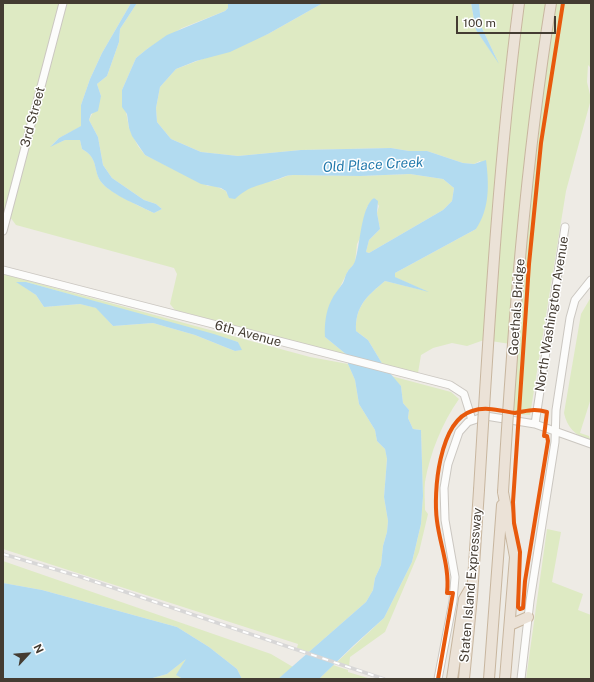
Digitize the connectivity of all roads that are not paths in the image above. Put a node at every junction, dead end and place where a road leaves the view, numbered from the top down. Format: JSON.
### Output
{"nodes":[{"id":1,"x":63,"y":3,"type":"edge"},
{"id":2,"x":519,"y":3,"type":"edge"},
{"id":3,"x":550,"y":3,"type":"edge"},
{"id":4,"x":565,"y":227,"type":"dead end"},
{"id":5,"x":3,"y":231,"type":"edge"},
{"id":6,"x":3,"y":270,"type":"edge"},
{"id":7,"x":590,"y":280,"type":"edge"},
{"id":8,"x":472,"y":420,"type":"junction"},
{"id":9,"x":535,"y":424,"type":"junction"},
{"id":10,"x":555,"y":430,"type":"junction"},
{"id":11,"x":591,"y":444,"type":"edge"},
{"id":12,"x":479,"y":490,"type":"joint"},
{"id":13,"x":503,"y":492,"type":"junction"},
{"id":14,"x":472,"y":586,"type":"junction"},
{"id":15,"x":528,"y":617,"type":"junction"},
{"id":16,"x":510,"y":625,"type":"junction"},
{"id":17,"x":438,"y":679,"type":"edge"},
{"id":18,"x":452,"y":679,"type":"edge"},
{"id":19,"x":464,"y":679,"type":"edge"},
{"id":20,"x":490,"y":679,"type":"edge"},
{"id":21,"x":505,"y":679,"type":"edge"},
{"id":22,"x":521,"y":679,"type":"edge"}],
"edges":[{"from":1,"to":5,"type":"street","name":"3rd Street"},
{"from":2,"to":12,"type":"highway","name":"Goethals Bridge","bridge":true},
{"from":3,"to":13,"type":"highway","name":"Goethals Bridge","bridge":true},
{"from":4,"to":9,"type":"street","name":"North Washington Avenue"},
{"from":6,"to":8,"type":"street","name":"6th Avenue"},
{"from":7,"to":10,"type":"street"},
{"from":8,"to":9,"type":"street"},
{"from":8,"to":17,"type":"street"},
{"from":9,"to":10,"type":"street"},
{"from":10,"to":11,"type":"street"},
{"from":10,"to":15,"type":"street"},
{"from":12,"to":14,"type":"highway","name":"Staten Island Expressway"},
{"from":13,"to":16,"type":"highway"},
{"from":13,"to":20,"type":"highway","name":"Staten Island Expressway"},
{"from":14,"to":18,"type":"highway"},
{"from":14,"to":19,"type":"highway","name":"Staten Island Expressway"},
{"from":15,"to":16,"type":"highway"},
{"from":15,"to":22,"type":"street"},
{"from":16,"to":21,"type":"highway"}]}
